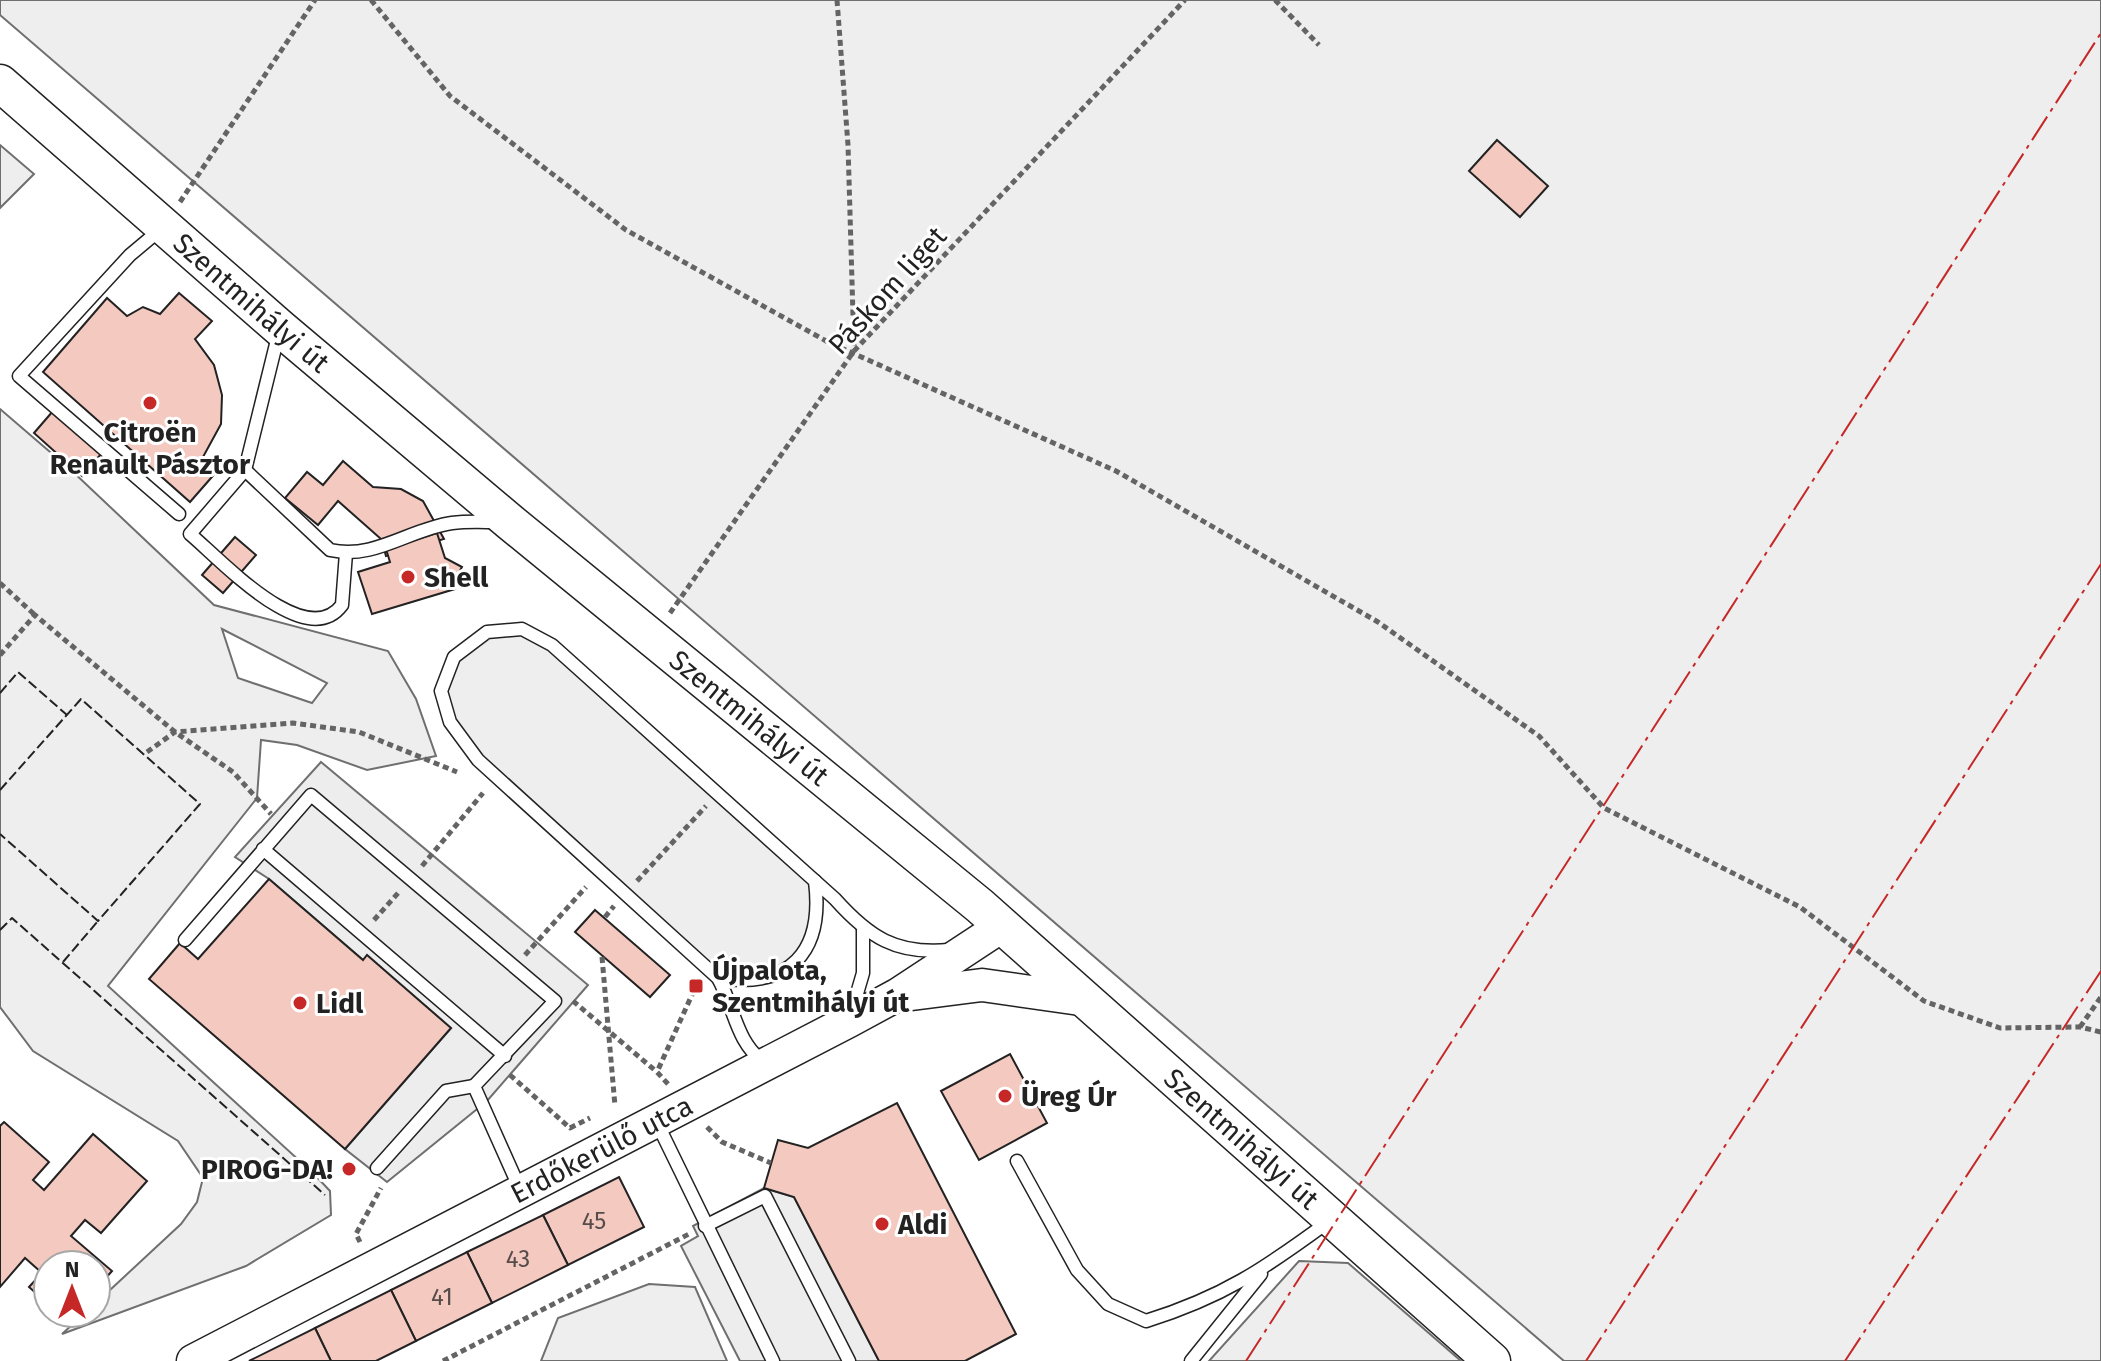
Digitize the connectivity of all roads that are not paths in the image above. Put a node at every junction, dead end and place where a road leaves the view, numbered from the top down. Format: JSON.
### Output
{"nodes":[{"id":1,"x":0,"y":83,"type":"edge"},
{"id":2,"x":164,"y":227,"type":"junction"},
{"id":3,"x":280,"y":328,"type":"junction"},
{"id":4,"x":245,"y":470,"type":"junction"},
{"id":5,"x":179,"y":514,"type":"dead end"},
{"id":6,"x":510,"y":522,"type":"junction"},
{"id":7,"x":346,"y":553,"type":"junction"},
{"id":8,"x":263,"y":849,"type":"junction"},
{"id":9,"x":815,"y":881,"type":"junction"},
{"id":10,"x":1002,"y":926,"type":"junction"},
{"id":11,"x":863,"y":930,"type":"junction"},
{"id":12,"x":185,"y":940,"type":"dead end"},
{"id":13,"x":968,"y":948,"type":"junction"},
{"id":14,"x":718,"y":978,"type":"junction"},
{"id":15,"x":897,"y":995,"type":"junction"},
{"id":16,"x":1087,"y":1000,"type":"junction"},
{"id":17,"x":849,"y":1021,"type":"junction"},
{"id":18,"x":755,"y":1054,"type":"junction"},
{"id":19,"x":500,"y":1060,"type":"junction"},
{"id":20,"x":474,"y":1086,"type":"junction"},
{"id":21,"x":656,"y":1120,"type":"junction"},
{"id":22,"x":1017,"y":1161,"type":"dead end"},
{"id":23,"x":377,"y":1168,"type":"road end"},
{"id":24,"x":521,"y":1192,"type":"junction"},
{"id":25,"x":1330,"y":1220,"type":"junction"},
{"id":26,"x":705,"y":1226,"type":"junction"},
{"id":27,"x":1266,"y":1268,"type":"junction"},
{"id":28,"x":193,"y":1361,"type":"edge"},
{"id":29,"x":773,"y":1361,"type":"edge"},
{"id":30,"x":849,"y":1361,"type":"edge"},
{"id":31,"x":1191,"y":1361,"type":"edge"},
{"id":32,"x":1492,"y":1361,"type":"edge"}],
"edges":[{"from":1,"to":2,"type":"main road","name":"Szentmihályi út"},
{"from":2,"to":3,"type":"main road","name":"Szentmihályi út"},
{"from":2,"to":5,"type":"lane"},
{"from":3,"to":4,"type":"lane"},
{"from":3,"to":6,"type":"main road","name":"Szentmihályi út"},
{"from":4,"to":7,"type":"lane"},
{"from":4,"to":7,"type":"lane"},
{"from":6,"to":7,"type":"lane"},
{"from":6,"to":10,"type":"main road","name":"Szentmihályi út"},
{"from":8,"to":12,"type":"lane"},
{"from":8,"to":19,"type":"lane"},
{"from":8,"to":19,"type":"lane"},
{"from":9,"to":11,"type":"lane"},
{"from":9,"to":14,"type":"lane"},
{"from":9,"to":14,"type":"lane"},
{"from":10,"to":13,"type":"street","name":"Erdőkerülő utca"},
{"from":10,"to":16,"type":"main road","name":"Szentmihályi út"},
{"from":11,"to":13,"type":"lane"},
{"from":11,"to":17,"type":"lane"},
{"from":13,"to":15,"type":"street","name":"Erdőkerülő utca"},
{"from":14,"to":18,"type":"lane"},
{"from":15,"to":16,"type":"street"},
{"from":15,"to":17,"type":"street","name":"Erdőkerülő utca"},
{"from":16,"to":25,"type":"main road","name":"Szentmihályi út"},
{"from":17,"to":18,"type":"street","name":"Erdőkerülő utca"},
{"from":18,"to":21,"type":"street","name":"Erdőkerülő utca"},
{"from":19,"to":20,"type":"lane"},
{"from":20,"to":23,"type":"lane"},
{"from":20,"to":24,"type":"lane"},
{"from":21,"to":24,"type":"street","name":"Erdőkerülő utca"},
{"from":21,"to":26,"type":"lane"},
{"from":22,"to":27,"type":"lane"},
{"from":24,"to":28,"type":"street","name":"Erdőkerülő utca"},
{"from":25,"to":27,"type":"lane"},
{"from":25,"to":32,"type":"main road","name":"Szentmihályi út"},
{"from":26,"to":29,"type":"lane"},
{"from":26,"to":30,"type":"lane"},
{"from":27,"to":31,"type":"lane"}]}
